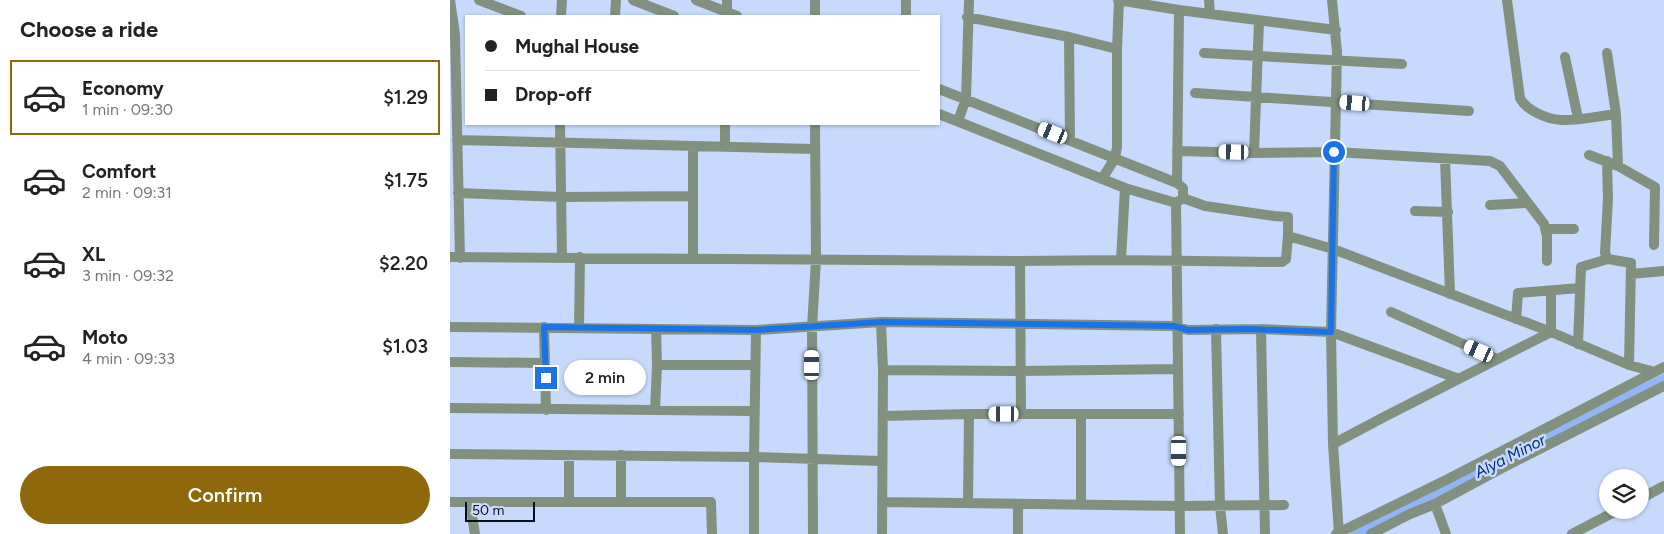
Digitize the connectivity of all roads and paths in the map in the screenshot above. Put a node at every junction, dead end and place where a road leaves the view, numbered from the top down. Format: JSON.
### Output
{"nodes":[{"id":1,"x":479,"y":0,"type":"edge"},
{"id":2,"x":562,"y":0,"type":"edge"},
{"id":3,"x":616,"y":0,"type":"edge"},
{"id":4,"x":633,"y":0,"type":"edge"},
{"id":5,"x":696,"y":0,"type":"edge"},
{"id":6,"x":727,"y":0,"type":"edge"},
{"id":7,"x":815,"y":0,"type":"edge"},
{"id":8,"x":906,"y":0,"type":"edge"},
{"id":9,"x":969,"y":0,"type":"edge"},
{"id":10,"x":1119,"y":0,"type":"edge"},
{"id":11,"x":1208,"y":0,"type":"edge"},
{"id":12,"x":1332,"y":0,"type":"edge"},
{"id":13,"x":1507,"y":0,"type":"edge"},
{"id":14,"x":451,"y":4,"type":"edge"},
{"id":15,"x":1179,"y":10,"type":"junction"},
{"id":16,"x":1210,"y":14,"type":"junction"},
{"id":17,"x":518,"y":15,"type":"edge"},
{"id":18,"x":561,"y":15,"type":"edge"},
{"id":19,"x":615,"y":15,"type":"edge"},
{"id":20,"x":671,"y":15,"type":"edge"},
{"id":21,"x":730,"y":15,"type":"edge"},
{"id":22,"x":815,"y":15,"type":"edge"},
{"id":23,"x":906,"y":15,"type":"edge"},
{"id":24,"x":967,"y":17,"type":"junction"},
{"id":25,"x":1259,"y":20,"type":"junction"},
{"id":26,"x":1336,"y":30,"type":"junction"},
{"id":27,"x":1069,"y":37,"type":"junction"},
{"id":28,"x":1117,"y":49,"type":"junction"},
{"id":29,"x":1204,"y":53,"type":"dead end"},
{"id":30,"x":1607,"y":53,"type":"dead end"},
{"id":31,"x":1258,"y":56,"type":"junction"},
{"id":32,"x":1565,"y":56,"type":"dead end"},
{"id":33,"x":1337,"y":60,"type":"junction"},
{"id":34,"x":1402,"y":64,"type":"dead end"},
{"id":35,"x":940,"y":89,"type":"edge"},
{"id":36,"x":1195,"y":93,"type":"dead end"},
{"id":37,"x":1256,"y":97,"type":"junction"},
{"id":38,"x":966,"y":99,"type":"junction"},
{"id":39,"x":1336,"y":102,"type":"junction"},
{"id":40,"x":1469,"y":111,"type":"dead end"},
{"id":41,"x":940,"y":114,"type":"edge"},
{"id":42,"x":1616,"y":114,"type":"junction"},
{"id":43,"x":1578,"y":118,"type":"junction"},
{"id":44,"x":958,"y":121,"type":"junction"},
{"id":45,"x":560,"y":125,"type":"edge"},
{"id":46,"x":725,"y":125,"type":"edge"},
{"id":47,"x":815,"y":125,"type":"edge"},
{"id":48,"x":457,"y":140,"type":"junction"},
{"id":49,"x":1070,"y":140,"type":"junction"},
{"id":50,"x":560,"y":142,"type":"junction"},
{"id":51,"x":692,"y":147,"type":"junction"},
{"id":52,"x":725,"y":147,"type":"junction"},
{"id":53,"x":815,"y":149,"type":"junction"},
{"id":54,"x":1177,"y":151,"type":"junction"},
{"id":55,"x":1334,"y":152,"type":"junction"},
{"id":56,"x":1254,"y":153,"type":"junction"},
{"id":57,"x":1589,"y":155,"type":"dead end"},
{"id":58,"x":1115,"y":158,"type":"junction"},
{"id":59,"x":1445,"y":159,"type":"junction"},
{"id":60,"x":1607,"y":161,"type":"junction"},
{"id":61,"x":1618,"y":166,"type":"junction"},
{"id":62,"x":1102,"y":179,"type":"junction"},
{"id":63,"x":1178,"y":183,"type":"junction"},
{"id":64,"x":1125,"y":188,"type":"junction"},
{"id":65,"x":458,"y":193,"type":"junction"},
{"id":66,"x":692,"y":196,"type":"junction"},
{"id":67,"x":562,"y":197,"type":"junction"},
{"id":68,"x":1180,"y":200,"type":"junction"},
{"id":69,"x":1528,"y":203,"type":"junction"},
{"id":70,"x":1490,"y":205,"type":"dead end"},
{"id":71,"x":1415,"y":211,"type":"dead end"},
{"id":72,"x":1448,"y":212,"type":"junction"},
{"id":73,"x":1660,"y":224,"type":"edge"},
{"id":74,"x":1546,"y":229,"type":"junction"},
{"id":75,"x":1574,"y":229,"type":"dead end"},
{"id":76,"x":1288,"y":236,"type":"junction"},
{"id":77,"x":1654,"y":245,"type":"dead end"},
{"id":78,"x":1333,"y":250,"type":"junction"},
{"id":79,"x":455,"y":257,"type":"edge"},
{"id":80,"x":562,"y":257,"type":"junction"},
{"id":81,"x":580,"y":257,"type":"junction"},
{"id":82,"x":693,"y":258,"type":"junction"},
{"id":83,"x":1608,"y":259,"type":"junction"},
{"id":84,"x":816,"y":260,"type":"junction"},
{"id":85,"x":1121,"y":260,"type":"junction"},
{"id":86,"x":1547,"y":261,"type":"dead end"},
{"id":87,"x":1020,"y":262,"type":"junction"},
{"id":88,"x":1177,"y":262,"type":"junction"},
{"id":89,"x":1664,"y":272,"type":"edge"},
{"id":90,"x":1631,"y":274,"type":"junction"},
{"id":91,"x":1580,"y":288,"type":"junction"},
{"id":92,"x":1552,"y":291,"type":"junction"},
{"id":93,"x":1450,"y":294,"type":"junction"},
{"id":94,"x":1391,"y":312,"type":"dead end"},
{"id":95,"x":1516,"y":319,"type":"junction"},
{"id":96,"x":881,"y":322,"type":"junction"},
{"id":97,"x":1019,"y":324,"type":"junction"},
{"id":98,"x":450,"y":327,"type":"edge"},
{"id":99,"x":544,"y":327,"type":"junction"},
{"id":100,"x":812,"y":327,"type":"junction"},
{"id":101,"x":579,"y":328,"type":"junction"},
{"id":102,"x":656,"y":328,"type":"junction"},
{"id":103,"x":1179,"y":328,"type":"junction"},
{"id":104,"x":1216,"y":329,"type":"junction"},
{"id":105,"x":756,"y":330,"type":"junction"},
{"id":106,"x":1261,"y":330,"type":"junction"},
{"id":107,"x":1331,"y":332,"type":"junction"},
{"id":108,"x":1551,"y":332,"type":"junction"},
{"id":109,"x":1578,"y":344,"type":"junction"},
{"id":110,"x":1497,"y":359,"type":"junction"},
{"id":111,"x":450,"y":362,"type":"edge"},
{"id":112,"x":545,"y":362,"type":"junction"},
{"id":113,"x":657,"y":365,"type":"junction"},
{"id":114,"x":1629,"y":365,"type":"junction"},
{"id":115,"x":754,"y":366,"type":"junction"},
{"id":116,"x":1178,"y":369,"type":"junction"},
{"id":117,"x":1660,"y":369,"type":"edge"},
{"id":118,"x":883,"y":370,"type":"junction"},
{"id":119,"x":1020,"y":371,"type":"junction"},
{"id":120,"x":1459,"y":379,"type":"junction"},
{"id":121,"x":1664,"y":386,"type":"edge"},
{"id":122,"x":450,"y":408,"type":"edge"},
{"id":123,"x":546,"y":410,"type":"junction"},
{"id":124,"x":655,"y":410,"type":"junction"},
{"id":125,"x":754,"y":411,"type":"junction"},
{"id":126,"x":969,"y":414,"type":"junction"},
{"id":127,"x":1021,"y":414,"type":"junction"},
{"id":128,"x":1179,"y":414,"type":"junction"},
{"id":129,"x":1081,"y":415,"type":"junction"},
{"id":130,"x":883,"y":416,"type":"junction"},
{"id":131,"x":1333,"y":444,"type":"junction"},
{"id":132,"x":450,"y":454,"type":"edge"},
{"id":133,"x":569,"y":455,"type":"junction"},
{"id":134,"x":621,"y":455,"type":"junction"},
{"id":135,"x":754,"y":456,"type":"junction"},
{"id":136,"x":813,"y":458,"type":"junction"},
{"id":137,"x":882,"y":460,"type":"junction"},
{"id":138,"x":1664,"y":486,"type":"edge"},
{"id":139,"x":1649,"y":494,"type":"edge"},
{"id":140,"x":569,"y":501,"type":"junction"},
{"id":141,"x":621,"y":501,"type":"junction"},
{"id":142,"x":450,"y":502,"type":"edge"},
{"id":143,"x":882,"y":502,"type":"junction"},
{"id":144,"x":470,"y":503,"type":"junction"},
{"id":145,"x":968,"y":503,"type":"junction"},
{"id":146,"x":1018,"y":504,"type":"junction"},
{"id":147,"x":1081,"y":504,"type":"junction"},
{"id":148,"x":1435,"y":504,"type":"junction"},
{"id":149,"x":1264,"y":505,"type":"junction"},
{"id":150,"x":1284,"y":505,"type":"dead end"},
{"id":151,"x":1180,"y":506,"type":"junction"},
{"id":152,"x":1220,"y":506,"type":"junction"},
{"id":153,"x":1601,"y":519,"type":"edge"},
{"id":154,"x":1338,"y":533,"type":"edge"},
{"id":155,"x":475,"y":534,"type":"edge"},
{"id":156,"x":712,"y":534,"type":"edge"},
{"id":157,"x":754,"y":534,"type":"edge"},
{"id":158,"x":813,"y":534,"type":"edge"},
{"id":159,"x":882,"y":534,"type":"edge"},
{"id":160,"x":1018,"y":534,"type":"edge"},
{"id":161,"x":1180,"y":534,"type":"edge"},
{"id":162,"x":1223,"y":534,"type":"edge"},
{"id":163,"x":1265,"y":534,"type":"edge"},
{"id":164,"x":1371,"y":534,"type":"edge"},
{"id":165,"x":1446,"y":534,"type":"edge"},
{"id":166,"x":1572,"y":534,"type":"edge"}],
"edges":[{"from":1,"to":17,"type":"street"},
{"from":2,"to":18,"type":"street"},
{"from":3,"to":19,"type":"street"},
{"from":4,"to":20,"type":"street"},
{"from":5,"to":21,"type":"street"},
{"from":6,"to":21,"type":"street"},
{"from":7,"to":22,"type":"street"},
{"from":8,"to":23,"type":"street"},
{"from":9,"to":24,"type":"street"},
{"from":10,"to":15,"type":"street"},
{"from":10,"to":28,"type":"street"},
{"from":11,"to":16,"type":"street"},
{"from":12,"to":26,"type":"street"},
{"from":13,"to":43,"type":"street"},
{"from":14,"to":48,"type":"street"},
{"from":15,"to":16,"type":"street"},
{"from":15,"to":54,"type":"street"},
{"from":16,"to":25,"type":"street"},
{"from":24,"to":27,"type":"street"},
{"from":24,"to":38,"type":"street"},
{"from":25,"to":26,"type":"street"},
{"from":25,"to":31,"type":"street"},
{"from":26,"to":33,"type":"street"},
{"from":27,"to":28,"type":"street"},
{"from":27,"to":49,"type":"street"},
{"from":28,"to":58,"type":"street"},
{"from":29,"to":31,"type":"street"},
{"from":30,"to":42,"type":"street"},
{"from":31,"to":33,"type":"street"},
{"from":31,"to":37,"type":"street"},
{"from":32,"to":43,"type":"street"},
{"from":33,"to":34,"type":"street"},
{"from":33,"to":39,"type":"street"},
{"from":35,"to":38,"type":"street"},
{"from":36,"to":37,"type":"street"},
{"from":37,"to":39,"type":"street"},
{"from":37,"to":56,"type":"street"},
{"from":38,"to":44,"type":"street"},
{"from":38,"to":49,"type":"street"},
{"from":39,"to":40,"type":"street"},
{"from":39,"to":55,"type":"street"},
{"from":41,"to":44,"type":"street"},
{"from":42,"to":43,"type":"street"},
{"from":42,"to":61,"type":"street"},
{"from":44,"to":62,"type":"street"},
{"from":45,"to":50,"type":"street"},
{"from":46,"to":52,"type":"street"},
{"from":47,"to":53,"type":"street"},
{"from":48,"to":50,"type":"street"},
{"from":48,"to":65,"type":"street"},
{"from":49,"to":58,"type":"street"},
{"from":50,"to":51,"type":"street"},
{"from":50,"to":67,"type":"street"},
{"from":51,"to":52,"type":"street"},
{"from":51,"to":66,"type":"street"},
{"from":52,"to":53,"type":"street"},
{"from":53,"to":84,"type":"street"},
{"from":54,"to":56,"type":"street"},
{"from":54,"to":63,"type":"street"},
{"from":55,"to":56,"type":"street"},
{"from":55,"to":59,"type":"street"},
{"from":55,"to":78,"type":"street"},
{"from":57,"to":60,"type":"street"},
{"from":58,"to":62,"type":"street"},
{"from":58,"to":63,"type":"street"},
{"from":59,"to":69,"type":"street"},
{"from":59,"to":72,"type":"street"},
{"from":60,"to":61,"type":"street"},
{"from":60,"to":83,"type":"street"},
{"from":61,"to":73,"type":"street"},
{"from":62,"to":64,"type":"street"},
{"from":63,"to":68,"type":"street"},
{"from":64,"to":68,"type":"street"},
{"from":64,"to":85,"type":"street"},
{"from":65,"to":67,"type":"street"},
{"from":65,"to":79,"type":"street"},
{"from":66,"to":67,"type":"street"},
{"from":66,"to":82,"type":"street"},
{"from":67,"to":80,"type":"street"},
{"from":68,"to":76,"type":"street"},
{"from":68,"to":88,"type":"street"},
{"from":69,"to":70,"type":"street"},
{"from":69,"to":74,"type":"street"},
{"from":71,"to":72,"type":"street"},
{"from":72,"to":93,"type":"street"},
{"from":73,"to":77,"type":"street"},
{"from":74,"to":75,"type":"street"},
{"from":74,"to":86,"type":"street"},
{"from":76,"to":78,"type":"street"},
{"from":76,"to":88,"type":"street"},
{"from":78,"to":93,"type":"street"},
{"from":78,"to":107,"type":"street"},
{"from":79,"to":80,"type":"street"},
{"from":80,"to":81,"type":"street"},
{"from":81,"to":82,"type":"street"},
{"from":81,"to":101,"type":"street"},
{"from":82,"to":84,"type":"street"},
{"from":83,"to":90,"type":"street"},
{"from":83,"to":91,"type":"street"},
{"from":84,"to":87,"type":"street"},
{"from":84,"to":100,"type":"street"},
{"from":85,"to":87,"type":"street"},
{"from":85,"to":88,"type":"street"},
{"from":87,"to":97,"type":"street"},
{"from":88,"to":103,"type":"street"},
{"from":89,"to":90,"type":"street"},
{"from":90,"to":114,"type":"street"},
{"from":91,"to":92,"type":"street"},
{"from":91,"to":109,"type":"street"},
{"from":92,"to":95,"type":"street"},
{"from":92,"to":108,"type":"street"},
{"from":93,"to":95,"type":"street"},
{"from":94,"to":110,"type":"street"},
{"from":95,"to":108,"type":"street"},
{"from":96,"to":97,"type":"street"},
{"from":96,"to":100,"type":"street"},
{"from":96,"to":118,"type":"street"},
{"from":97,"to":103,"type":"street"},
{"from":97,"to":119,"type":"street"},
{"from":98,"to":99,"type":"street"},
{"from":99,"to":101,"type":"street"},
{"from":99,"to":112,"type":"street"},
{"from":100,"to":105,"type":"street"},
{"from":100,"to":136,"type":"street"},
{"from":101,"to":102,"type":"street"},
{"from":102,"to":105,"type":"street"},
{"from":102,"to":113,"type":"street"},
{"from":103,"to":104,"type":"street"},
{"from":103,"to":116,"type":"street"},
{"from":104,"to":106,"type":"street"},
{"from":104,"to":152,"type":"street"},
{"from":105,"to":115,"type":"street"},
{"from":106,"to":107,"type":"street"},
{"from":106,"to":149,"type":"street"},
{"from":107,"to":120,"type":"street"},
{"from":107,"to":131,"type":"street"},
{"from":108,"to":109,"type":"street"},
{"from":108,"to":110,"type":"street"},
{"from":109,"to":114,"type":"street"},
{"from":110,"to":120,"type":"street"},
{"from":111,"to":112,"type":"street"},
{"from":112,"to":123,"type":"street"},
{"from":113,"to":115,"type":"street"},
{"from":113,"to":124,"type":"street"},
{"from":114,"to":117,"type":"street"},
{"from":115,"to":125,"type":"street"},
{"from":116,"to":119,"type":"street"},
{"from":116,"to":128,"type":"street"},
{"from":117,"to":154,"type":"street"},
{"from":118,"to":119,"type":"street"},
{"from":118,"to":130,"type":"street"},
{"from":119,"to":127,"type":"street"},
{"from":120,"to":131,"type":"street"},
{"from":121,"to":148,"type":"street"},
{"from":122,"to":123,"type":"street"},
{"from":123,"to":124,"type":"street"},
{"from":124,"to":125,"type":"street"},
{"from":125,"to":135,"type":"street"},
{"from":126,"to":127,"type":"street"},
{"from":126,"to":130,"type":"street"},
{"from":126,"to":145,"type":"street"},
{"from":127,"to":129,"type":"street"},
{"from":128,"to":129,"type":"street"},
{"from":128,"to":151,"type":"street"},
{"from":129,"to":147,"type":"street"},
{"from":130,"to":137,"type":"street"},
{"from":131,"to":154,"type":"street"},
{"from":132,"to":133,"type":"street"},
{"from":133,"to":134,"type":"street"},
{"from":133,"to":140,"type":"street"},
{"from":134,"to":135,"type":"street"},
{"from":134,"to":141,"type":"street"},
{"from":135,"to":136,"type":"street"},
{"from":135,"to":157,"type":"street"},
{"from":136,"to":137,"type":"street"},
{"from":136,"to":158,"type":"street"},
{"from":137,"to":143,"type":"street"},
{"from":138,"to":139,"type":"street"},
{"from":140,"to":141,"type":"street"},
{"from":140,"to":144,"type":"street"},
{"from":141,"to":156,"type":"street"},
{"from":142,"to":144,"type":"street"},
{"from":143,"to":145,"type":"street"},
{"from":143,"to":159,"type":"street"},
{"from":144,"to":155,"type":"street"},
{"from":145,"to":146,"type":"street"},
{"from":146,"to":147,"type":"street"},
{"from":146,"to":160,"type":"street"},
{"from":147,"to":151,"type":"street"},
{"from":148,"to":164,"type":"street"},
{"from":148,"to":165,"type":"street"},
{"from":149,"to":150,"type":"street"},
{"from":149,"to":152,"type":"street"},
{"from":149,"to":163,"type":"street"},
{"from":151,"to":152,"type":"street"},
{"from":151,"to":161,"type":"street"},
{"from":152,"to":162,"type":"street"},
{"from":153,"to":166,"type":"street"}]}
